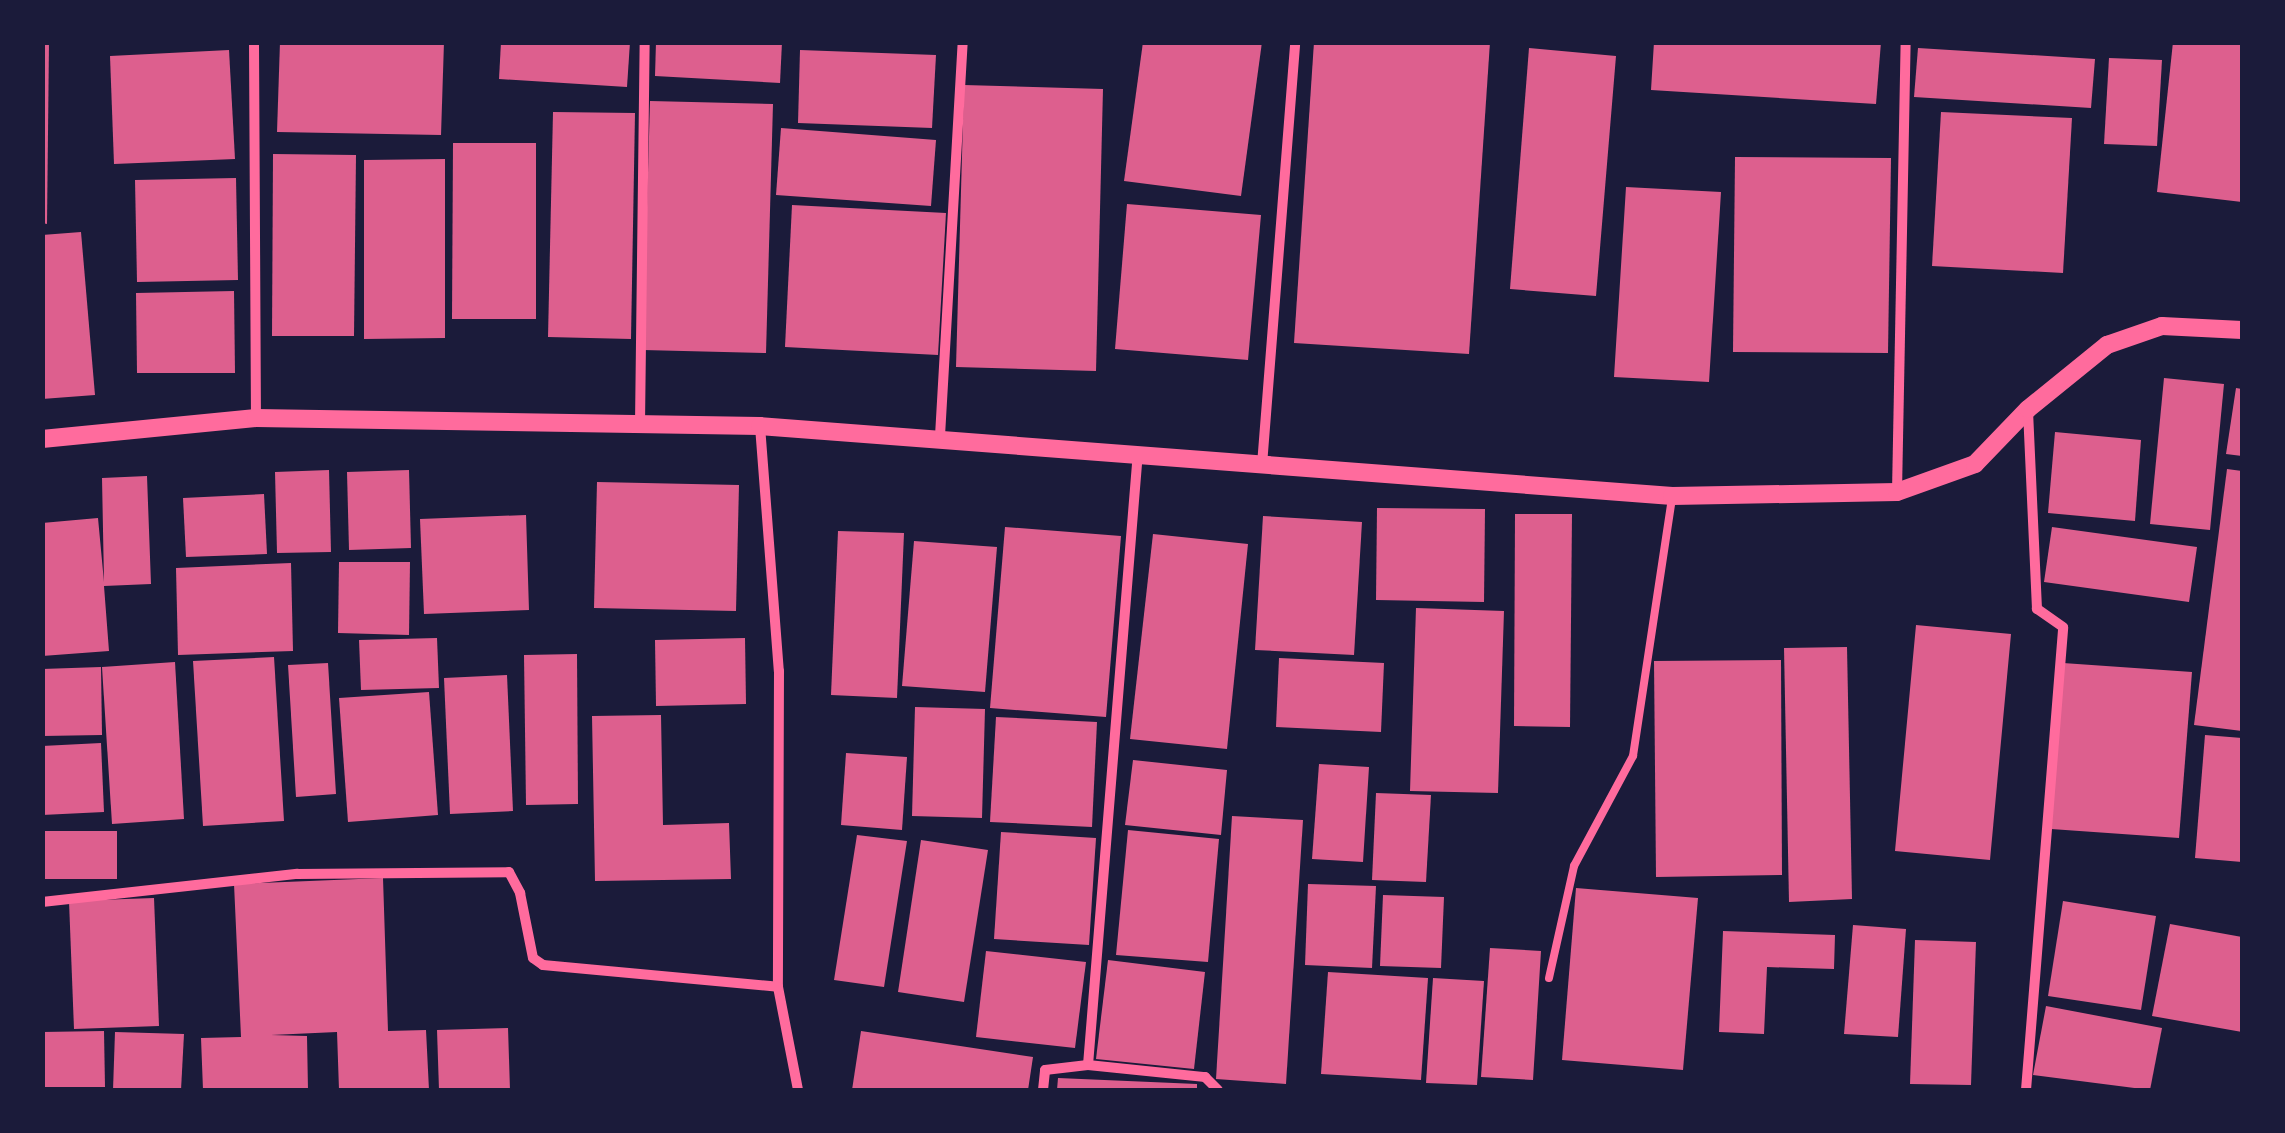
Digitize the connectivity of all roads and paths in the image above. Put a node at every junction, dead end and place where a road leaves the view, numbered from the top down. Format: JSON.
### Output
{"nodes":[{"id":1,"x":254,"y":42,"type":"edge"},
{"id":2,"x":645,"y":42,"type":"edge"},
{"id":3,"x":963,"y":42,"type":"edge"},
{"id":4,"x":1296,"y":42,"type":"edge"},
{"id":5,"x":1906,"y":42,"type":"edge"},
{"id":6,"x":2242,"y":330,"type":"edge"},
{"id":7,"x":2028,"y":409,"type":"junction"},
{"id":8,"x":256,"y":418,"type":"junction"},
{"id":9,"x":640,"y":424,"type":"junction"},
{"id":10,"x":760,"y":426,"type":"junction"},
{"id":11,"x":940,"y":436,"type":"junction"},
{"id":12,"x":42,"y":439,"type":"edge"},
{"id":13,"x":1138,"y":451,"type":"junction"},
{"id":14,"x":1262,"y":467,"type":"junction"},
{"id":15,"x":1897,"y":492,"type":"junction"},
{"id":16,"x":1672,"y":496,"type":"junction"},
{"id":17,"x":42,"y":902,"type":"edge"},
{"id":18,"x":1548,"y":978,"type":"dead end"},
{"id":19,"x":778,"y":987,"type":"junction"},
{"id":20,"x":1088,"y":1065,"type":"junction"},
{"id":21,"x":798,"y":1090,"type":"edge"},
{"id":22,"x":1043,"y":1090,"type":"edge"},
{"id":23,"x":1218,"y":1090,"type":"edge"},
{"id":24,"x":2026,"y":1090,"type":"edge"}],
"edges":[{"from":1,"to":8,"type":"street"},
{"from":2,"to":9,"type":"street"},
{"from":3,"to":11,"type":"street"},
{"from":4,"to":14,"type":"street"},
{"from":5,"to":15,"type":"street"},
{"from":6,"to":7,"type":"street"},
{"from":7,"to":15,"type":"street"},
{"from":7,"to":24,"type":"street"},
{"from":8,"to":9,"type":"street"},
{"from":8,"to":12,"type":"street"},
{"from":9,"to":10,"type":"street"},
{"from":10,"to":11,"type":"street"},
{"from":10,"to":19,"type":"street"},
{"from":11,"to":13,"type":"street"},
{"from":13,"to":14,"type":"street"},
{"from":13,"to":20,"type":"street"},
{"from":14,"to":16,"type":"street"},
{"from":15,"to":16,"type":"street"},
{"from":16,"to":18,"type":"lane"},
{"from":17,"to":19,"type":"street"},
{"from":19,"to":21,"type":"street"},
{"from":20,"to":22,"type":"street"},
{"from":20,"to":23,"type":"street"}]}
